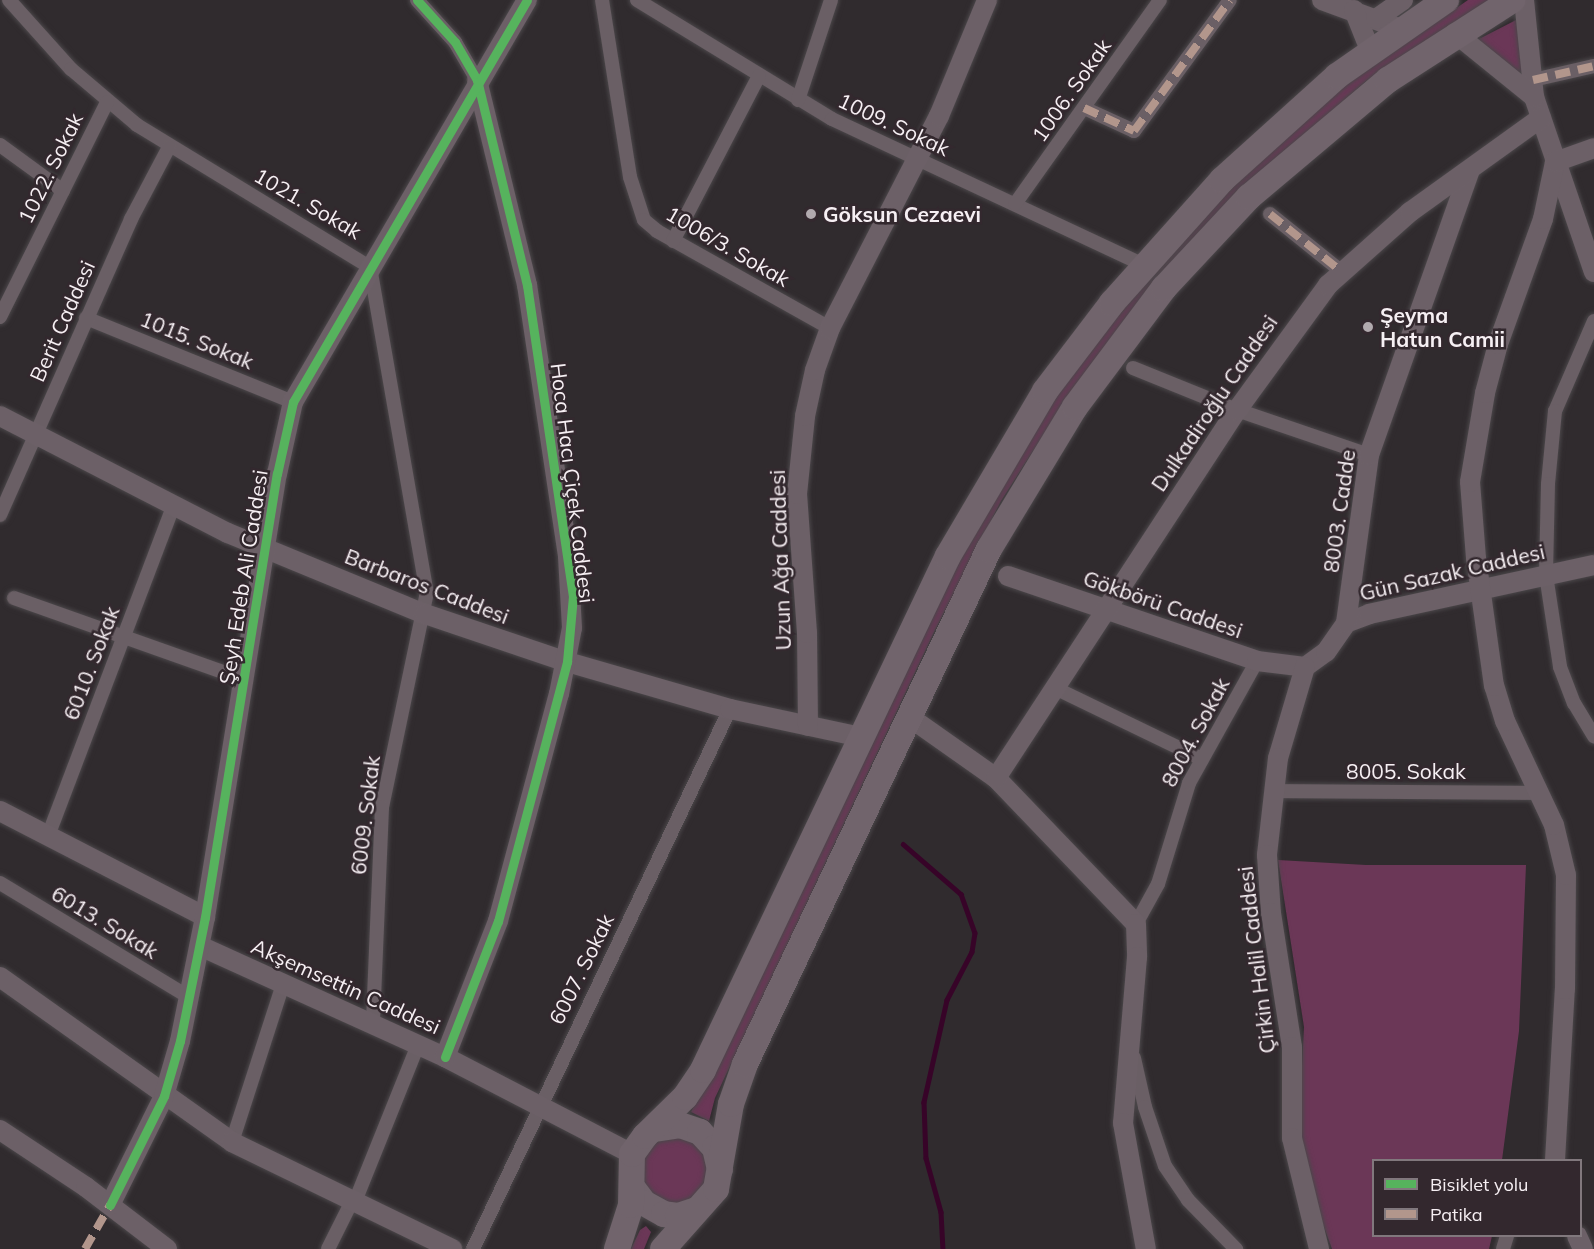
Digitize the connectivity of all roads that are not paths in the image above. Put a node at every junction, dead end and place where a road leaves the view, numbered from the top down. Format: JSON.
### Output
{"nodes":[{"id":1,"x":9,"y":0,"type":"edge"},
{"id":2,"x":417,"y":0,"type":"edge"},
{"id":3,"x":527,"y":0,"type":"edge"},
{"id":4,"x":602,"y":0,"type":"edge"},
{"id":5,"x":637,"y":0,"type":"edge"},
{"id":6,"x":831,"y":0,"type":"edge"},
{"id":7,"x":987,"y":0,"type":"edge"},
{"id":8,"x":1160,"y":0,"type":"edge"},
{"id":9,"x":1230,"y":0,"type":"edge"},
{"id":10,"x":1322,"y":0,"type":"edge"},
{"id":11,"x":1403,"y":0,"type":"edge"},
{"id":12,"x":1446,"y":0,"type":"edge"},
{"id":13,"x":1512,"y":0,"type":"edge"},
{"id":14,"x":1524,"y":0,"type":"edge"},
{"id":15,"x":1354,"y":5,"type":"edge"},
{"id":16,"x":1376,"y":19,"type":"junction"},
{"id":17,"x":1401,"y":29,"type":"junction"},
{"id":18,"x":1455,"y":33,"type":"junction"},
{"id":19,"x":1370,"y":50,"type":"junction"},
{"id":20,"x":1594,"y":66,"type":"edge"},
{"id":21,"x":759,"y":76,"type":"junction"},
{"id":22,"x":477,"y":80,"type":"junction"},
{"id":23,"x":1534,"y":88,"type":"junction"},
{"id":24,"x":798,"y":100,"type":"junction"},
{"id":25,"x":107,"y":102,"type":"junction"},
{"id":26,"x":1084,"y":108,"type":"junction"},
{"id":27,"x":1541,"y":118,"type":"junction"},
{"id":28,"x":0,"y":145,"type":"edge"},
{"id":29,"x":169,"y":147,"type":"junction"},
{"id":30,"x":1594,"y":148,"type":"edge"},
{"id":31,"x":919,"y":159,"type":"junction"},
{"id":32,"x":1555,"y":162,"type":"junction"},
{"id":33,"x":1470,"y":170,"type":"junction"},
{"id":34,"x":63,"y":191,"type":"junction"},
{"id":35,"x":1015,"y":204,"type":"junction"},
{"id":36,"x":1270,"y":214,"type":"dead end"},
{"id":37,"x":673,"y":241,"type":"junction"},
{"id":38,"x":1144,"y":265,"type":"junction"},
{"id":39,"x":370,"y":267,"type":"junction"},
{"id":40,"x":1341,"y":271,"type":"junction"},
{"id":41,"x":1594,"y":272,"type":"edge"},
{"id":42,"x":3,"y":302,"type":"edge"},
{"id":43,"x":0,"y":317,"type":"edge"},
{"id":44,"x":86,"y":318,"type":"junction"},
{"id":45,"x":1594,"y":321,"type":"edge"},
{"id":46,"x":830,"y":328,"type":"junction"},
{"id":47,"x":1132,"y":368,"type":"dead end"},
{"id":48,"x":293,"y":402,"type":"junction"},
{"id":49,"x":1237,"y":410,"type":"junction"},
{"id":50,"x":0,"y":416,"type":"edge"},
{"id":51,"x":36,"y":434,"type":"junction"},
{"id":52,"x":1369,"y":455,"type":"junction"},
{"id":53,"x":174,"y":505,"type":"junction"},
{"id":54,"x":0,"y":515,"type":"edge"},
{"id":55,"x":266,"y":550,"type":"junction"},
{"id":56,"x":1594,"y":565,"type":"edge"},
{"id":57,"x":1546,"y":575,"type":"junction"},
{"id":58,"x":1008,"y":576,"type":"dead end"},
{"id":59,"x":1480,"y":588,"type":"junction"},
{"id":60,"x":14,"y":598,"type":"dead end"},
{"id":61,"x":1104,"y":610,"type":"junction"},
{"id":62,"x":425,"y":614,"type":"junction"},
{"id":63,"x":1346,"y":623,"type":"junction"},
{"id":64,"x":124,"y":637,"type":"junction"},
{"id":65,"x":1257,"y":661,"type":"junction"},
{"id":66,"x":567,"y":662,"type":"junction"},
{"id":67,"x":1305,"y":667,"type":"junction"},
{"id":68,"x":245,"y":680,"type":"junction"},
{"id":69,"x":1055,"y":688,"type":"junction"},
{"id":70,"x":730,"y":709,"type":"junction"},
{"id":71,"x":908,"y":716,"type":"junction"},
{"id":72,"x":808,"y":726,"type":"junction"},
{"id":73,"x":1594,"y":736,"type":"edge"},
{"id":74,"x":861,"y":737,"type":"junction"},
{"id":75,"x":1202,"y":759,"type":"junction"},
{"id":76,"x":996,"y":778,"type":"junction"},
{"id":77,"x":1272,"y":791,"type":"junction"},
{"id":78,"x":1539,"y":793,"type":"junction"},
{"id":79,"x":0,"y":811,"type":"edge"},
{"id":80,"x":48,"y":836,"type":"junction"},
{"id":81,"x":0,"y":883,"type":"edge"},
{"id":82,"x":205,"y":917,"type":"junction"},
{"id":83,"x":1136,"y":924,"type":"junction"},
{"id":84,"x":200,"y":946,"type":"junction"},
{"id":85,"x":0,"y":977,"type":"edge"},
{"id":86,"x":283,"y":984,"type":"junction"},
{"id":87,"x":189,"y":997,"type":"junction"},
{"id":88,"x":373,"y":1025,"type":"junction"},
{"id":89,"x":1131,"y":1032,"type":"junction"},
{"id":90,"x":418,"y":1045,"type":"junction"},
{"id":91,"x":445,"y":1057,"type":"junction"},
{"id":92,"x":164,"y":1096,"type":"junction"},
{"id":93,"x":540,"y":1106,"type":"junction"},
{"id":94,"x":654,"y":1129,"type":"junction"},
{"id":95,"x":0,"y":1130,"type":"edge"},
{"id":96,"x":232,"y":1142,"type":"junction"},
{"id":97,"x":632,"y":1154,"type":"junction"},
{"id":98,"x":1555,"y":1159,"type":"edge"},
{"id":99,"x":720,"y":1170,"type":"junction"},
{"id":100,"x":632,"y":1187,"type":"junction"},
{"id":101,"x":352,"y":1204,"type":"junction"},
{"id":102,"x":110,"y":1205,"type":"junction"},
{"id":103,"x":696,"y":1210,"type":"junction"},
{"id":104,"x":167,"y":1249,"type":"edge"},
{"id":105,"x":328,"y":1249,"type":"edge"},
{"id":106,"x":452,"y":1249,"type":"edge"},
{"id":107,"x":473,"y":1249,"type":"edge"},
{"id":108,"x":617,"y":1249,"type":"edge"},
{"id":109,"x":663,"y":1249,"type":"edge"},
{"id":110,"x":1146,"y":1249,"type":"edge"},
{"id":111,"x":1236,"y":1249,"type":"edge"},
{"id":112,"x":1319,"y":1249,"type":"edge"}],
"edges":[{"from":1,"to":25,"type":"street","name":"1021. Sokak"},
{"from":2,"to":22,"type":"street"},
{"from":3,"to":22,"type":"street","name":"Şeyh Edeb Ali Caddesi"},
{"from":4,"to":37,"type":"street","name":"1006/3. Sokak"},
{"from":5,"to":21,"type":"street","name":"1009. Sokak"},
{"from":6,"to":24,"type":"street"},
{"from":7,"to":31,"type":"street","name":"Uzun Ağa Caddesi"},
{"from":8,"to":26,"type":"street","name":"1006. Sokak"},
{"from":9,"to":26,"type":"street"},
{"from":10,"to":15,"type":"street"},
{"from":11,"to":16,"type":"street"},
{"from":12,"to":17,"type":"highway"},
{"from":13,"to":18,"type":"highway"},
{"from":14,"to":23,"type":"street"},
{"from":15,"to":16,"type":"street"},
{"from":15,"to":19,"type":"street"},
{"from":16,"to":17,"type":"street"},
{"from":17,"to":19,"type":"highway"},
{"from":18,"to":23,"type":"street"},
{"from":18,"to":71,"type":"highway"},
{"from":19,"to":38,"type":"highway"},
{"from":20,"to":23,"type":"street"},
{"from":21,"to":24,"type":"street","name":"1009. Sokak"},
{"from":21,"to":37,"type":"street"},
{"from":22,"to":39,"type":"street","name":"Şeyh Edeb Ali Caddesi"},
{"from":22,"to":66,"type":"street","name":"Hoca Hacı Çiçek Caddesi"},
{"from":23,"to":27,"type":"street"},
{"from":24,"to":31,"type":"street","name":"1009. Sokak"},
{"from":25,"to":29,"type":"street","name":"1021. Sokak"},
{"from":25,"to":34,"type":"street","name":"1022. Sokak"},
{"from":26,"to":35,"type":"street","name":"1006. Sokak"},
{"from":27,"to":32,"type":"street"},
{"from":27,"to":33,"type":"street","name":"Dulkadiroğlu Caddesi"},
{"from":28,"to":34,"type":"street"},
{"from":29,"to":39,"type":"street","name":"1021. Sokak"},
{"from":29,"to":44,"type":"street","name":"Berit Caddesi"},
{"from":30,"to":32,"type":"street"},
{"from":31,"to":35,"type":"street","name":"1009. Sokak"},
{"from":31,"to":46,"type":"street","name":"Uzun Ağa Caddesi"},
{"from":32,"to":41,"type":"street"},
{"from":32,"to":59,"type":"street"},
{"from":33,"to":40,"type":"street","name":"Dulkadiroğlu Caddesi"},
{"from":33,"to":52,"type":"street","name":"8003. Cadde"},
{"from":34,"to":42,"type":"street","name":"1022. Sokak"},
{"from":35,"to":38,"type":"street","name":"1009. Sokak"},
{"from":36,"to":40,"type":"street"},
{"from":37,"to":46,"type":"street","name":"1006/3. Sokak"},
{"from":38,"to":74,"type":"highway"},
{"from":39,"to":48,"type":"street","name":"Şeyh Edeb Ali Caddesi"},
{"from":39,"to":62,"type":"street","name":"1021. Sokak"},
{"from":40,"to":49,"type":"street","name":"Dulkadiroğlu Caddesi"},
{"from":42,"to":43,"type":"street","name":"1022. Sokak"},
{"from":44,"to":48,"type":"street","name":"1015. Sokak"},
{"from":44,"to":51,"type":"street","name":"Berit Caddesi"},
{"from":45,"to":57,"type":"street"},
{"from":46,"to":72,"type":"street","name":"Uzun Ağa Caddesi"},
{"from":47,"to":49,"type":"street"},
{"from":48,"to":55,"type":"street","name":"Şeyh Edeb Ali Caddesi"},
{"from":49,"to":52,"type":"street"},
{"from":49,"to":61,"type":"street","name":"Dulkadiroğlu Caddesi"},
{"from":50,"to":51,"type":"street","name":"Barbaros Caddesi"},
{"from":51,"to":53,"type":"street","name":"Barbaros Caddesi"},
{"from":51,"to":54,"type":"street","name":"Berit Caddesi"},
{"from":52,"to":63,"type":"street","name":"8003. Cadde"},
{"from":53,"to":55,"type":"street","name":"Barbaros Caddesi"},
{"from":53,"to":64,"type":"street","name":"6010. Sokak"},
{"from":55,"to":62,"type":"street","name":"Barbaros Caddesi"},
{"from":55,"to":68,"type":"street","name":"Şeyh Edeb Ali Caddesi"},
{"from":56,"to":57,"type":"street","name":"Gün Sazak Caddesi"},
{"from":57,"to":59,"type":"street","name":"Gün Sazak Caddesi"},
{"from":57,"to":73,"type":"street"},
{"from":58,"to":61,"type":"street","name":"Gökbörü Caddesi"},
{"from":59,"to":63,"type":"street","name":"Gün Sazak Caddesi"},
{"from":59,"to":78,"type":"street"},
{"from":60,"to":64,"type":"street"},
{"from":61,"to":65,"type":"street","name":"Gökbörü Caddesi"},
{"from":61,"to":69,"type":"street","name":"Dulkadiroğlu Caddesi"},
{"from":62,"to":66,"type":"street","name":"Barbaros Caddesi"},
{"from":62,"to":88,"type":"street","name":"6009. Sokak"},
{"from":63,"to":67,"type":"street","name":"Gün Sazak Caddesi"},
{"from":64,"to":68,"type":"street"},
{"from":64,"to":80,"type":"street","name":"6010. Sokak"},
{"from":65,"to":67,"type":"street","name":"Gökbörü Caddesi"},
{"from":65,"to":75,"type":"street","name":"8004. Sokak"},
{"from":66,"to":70,"type":"street","name":"Barbaros Caddesi"},
{"from":66,"to":91,"type":"street","name":"Hoca Hacı Çiçek Caddesi"},
{"from":67,"to":77,"type":"street","name":"Çirkin Halil Caddesi"},
{"from":68,"to":82,"type":"street","name":"Şeyh Edeb Ali Caddesi"},
{"from":69,"to":75,"type":"street"},
{"from":69,"to":76,"type":"street","name":"Dulkadiroğlu Caddesi"},
{"from":70,"to":72,"type":"street","name":"Barbaros Caddesi"},
{"from":70,"to":93,"type":"street","name":"6007. Sokak"},
{"from":71,"to":76,"type":"street"},
{"from":71,"to":99,"type":"highway"},
{"from":72,"to":74,"type":"street","name":"Barbaros Caddesi"},
{"from":74,"to":94,"type":"highway"},
{"from":75,"to":83,"type":"street","name":"8004. Sokak"},
{"from":76,"to":83,"type":"street"},
{"from":77,"to":78,"type":"street","name":"8005. Sokak"},
{"from":77,"to":112,"type":"street","name":"Çirkin Halil Caddesi"},
{"from":78,"to":98,"type":"street"},
{"from":79,"to":80,"type":"street"},
{"from":80,"to":82,"type":"street"},
{"from":81,"to":87,"type":"street","name":"6013. Sokak"},
{"from":82,"to":84,"type":"street","name":"Şeyh Edeb Ali Caddesi"},
{"from":83,"to":89,"type":"street"},
{"from":84,"to":86,"type":"street","name":"Akşemsettin Caddesi"},
{"from":84,"to":87,"type":"street","name":"Şeyh Edeb Ali Caddesi"},
{"from":85,"to":92,"type":"street"},
{"from":86,"to":88,"type":"street","name":"Akşemsettin Caddesi"},
{"from":86,"to":96,"type":"street"},
{"from":87,"to":92,"type":"street","name":"Şeyh Edeb Ali Caddesi"},
{"from":88,"to":90,"type":"street","name":"Akşemsettin Caddesi"},
{"from":89,"to":110,"type":"street"},
{"from":89,"to":111,"type":"street"},
{"from":90,"to":91,"type":"street","name":"Akşemsettin Caddesi"},
{"from":90,"to":101,"type":"street"},
{"from":91,"to":93,"type":"street","name":"Akşemsettin Caddesi"},
{"from":92,"to":96,"type":"street"},
{"from":92,"to":102,"type":"street","name":"Şeyh Edeb Ali Caddesi"},
{"from":93,"to":97,"type":"street","name":"Akşemsettin Caddesi"},
{"from":93,"to":107,"type":"street","name":"6007. Sokak"},
{"from":94,"to":97,"type":"highway"},
{"from":94,"to":99,"type":"highway"},
{"from":95,"to":102,"type":"street"},
{"from":96,"to":101,"type":"street"},
{"from":97,"to":100,"type":"highway"},
{"from":99,"to":103,"type":"highway"},
{"from":100,"to":103,"type":"highway"},
{"from":100,"to":108,"type":"highway"},
{"from":101,"to":105,"type":"street"},
{"from":101,"to":106,"type":"street"},
{"from":102,"to":104,"type":"street"},
{"from":103,"to":109,"type":"highway"}]}
